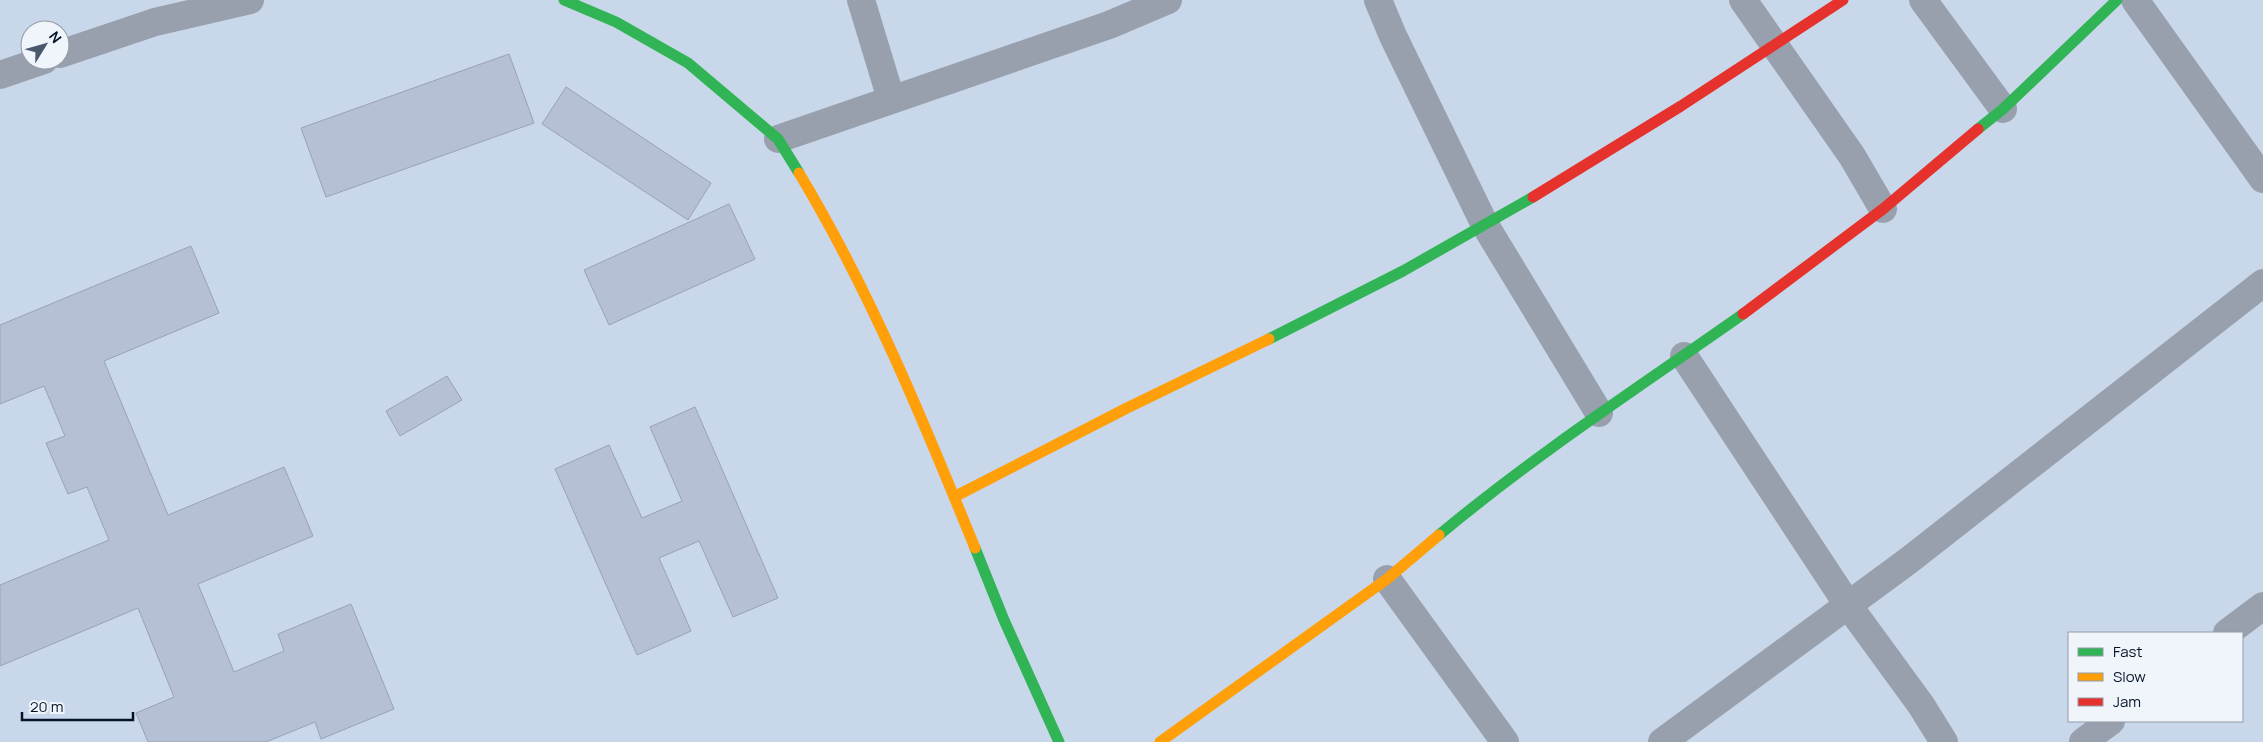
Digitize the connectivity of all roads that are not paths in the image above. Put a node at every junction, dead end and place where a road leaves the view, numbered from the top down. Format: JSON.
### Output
{"nodes":[{"id":1,"x":250,"y":0,"type":"edge"},
{"id":2,"x":567,"y":0,"type":"edge"},
{"id":3,"x":862,"y":0,"type":"edge"},
{"id":4,"x":1168,"y":0,"type":"edge"},
{"id":5,"x":1378,"y":0,"type":"edge"},
{"id":6,"x":1743,"y":0,"type":"edge"},
{"id":7,"x":1843,"y":0,"type":"edge"},
{"id":8,"x":1923,"y":0,"type":"edge"},
{"id":9,"x":2117,"y":0,"type":"edge"},
{"id":10,"x":2135,"y":0,"type":"edge"},
{"id":11,"x":1776,"y":46,"type":"junction"},
{"id":12,"x":70,"y":51,"type":"edge"},
{"id":13,"x":20,"y":68,"type":"edge"},
{"id":14,"x":0,"y":75,"type":"edge"},
{"id":15,"x":891,"y":99,"type":"junction"},
{"id":16,"x":2003,"y":109,"type":"junction"},
{"id":17,"x":778,"y":139,"type":"junction"},
{"id":18,"x":2263,"y":179,"type":"edge"},
{"id":19,"x":1883,"y":208,"type":"junction"},
{"id":20,"x":1486,"y":225,"type":"junction"},
{"id":21,"x":2263,"y":283,"type":"edge"},
{"id":22,"x":1684,"y":356,"type":"junction"},
{"id":23,"x":1599,"y":414,"type":"junction"},
{"id":24,"x":954,"y":497,"type":"junction"},
{"id":25,"x":1387,"y":579,"type":"junction"},
{"id":26,"x":1848,"y":605,"type":"junction"},
{"id":27,"x":2263,"y":606,"type":"edge"},
{"id":28,"x":2228,"y":632,"type":"edge"},
{"id":29,"x":2110,"y":722,"type":"edge"},
{"id":30,"x":1059,"y":742,"type":"edge"},
{"id":31,"x":1160,"y":742,"type":"edge"},
{"id":32,"x":1505,"y":742,"type":"edge"},
{"id":33,"x":1662,"y":742,"type":"edge"},
{"id":34,"x":1944,"y":742,"type":"edge"},
{"id":35,"x":2083,"y":742,"type":"edge"}],
"edges":[{"from":1,"to":12,"type":"street"},
{"from":2,"to":17,"type":"street"},
{"from":3,"to":15,"type":"street"},
{"from":4,"to":15,"type":"street"},
{"from":5,"to":20,"type":"street"},
{"from":6,"to":11,"type":"street"},
{"from":7,"to":11,"type":"street"},
{"from":8,"to":16,"type":"street"},
{"from":9,"to":16,"type":"street"},
{"from":10,"to":18,"type":"street"},
{"from":11,"to":19,"type":"street"},
{"from":11,"to":20,"type":"street"},
{"from":13,"to":14,"type":"street"},
{"from":15,"to":17,"type":"street"},
{"from":16,"to":19,"type":"street"},
{"from":17,"to":24,"type":"street"},
{"from":19,"to":22,"type":"street"},
{"from":20,"to":23,"type":"street"},
{"from":20,"to":24,"type":"street"},
{"from":21,"to":26,"type":"street"},
{"from":22,"to":23,"type":"street"},
{"from":22,"to":26,"type":"street"},
{"from":23,"to":25,"type":"street"},
{"from":24,"to":30,"type":"street"},
{"from":25,"to":31,"type":"street"},
{"from":25,"to":32,"type":"street"},
{"from":26,"to":33,"type":"street"},
{"from":26,"to":34,"type":"street"},
{"from":27,"to":28,"type":"street"},
{"from":29,"to":35,"type":"street"}]}
